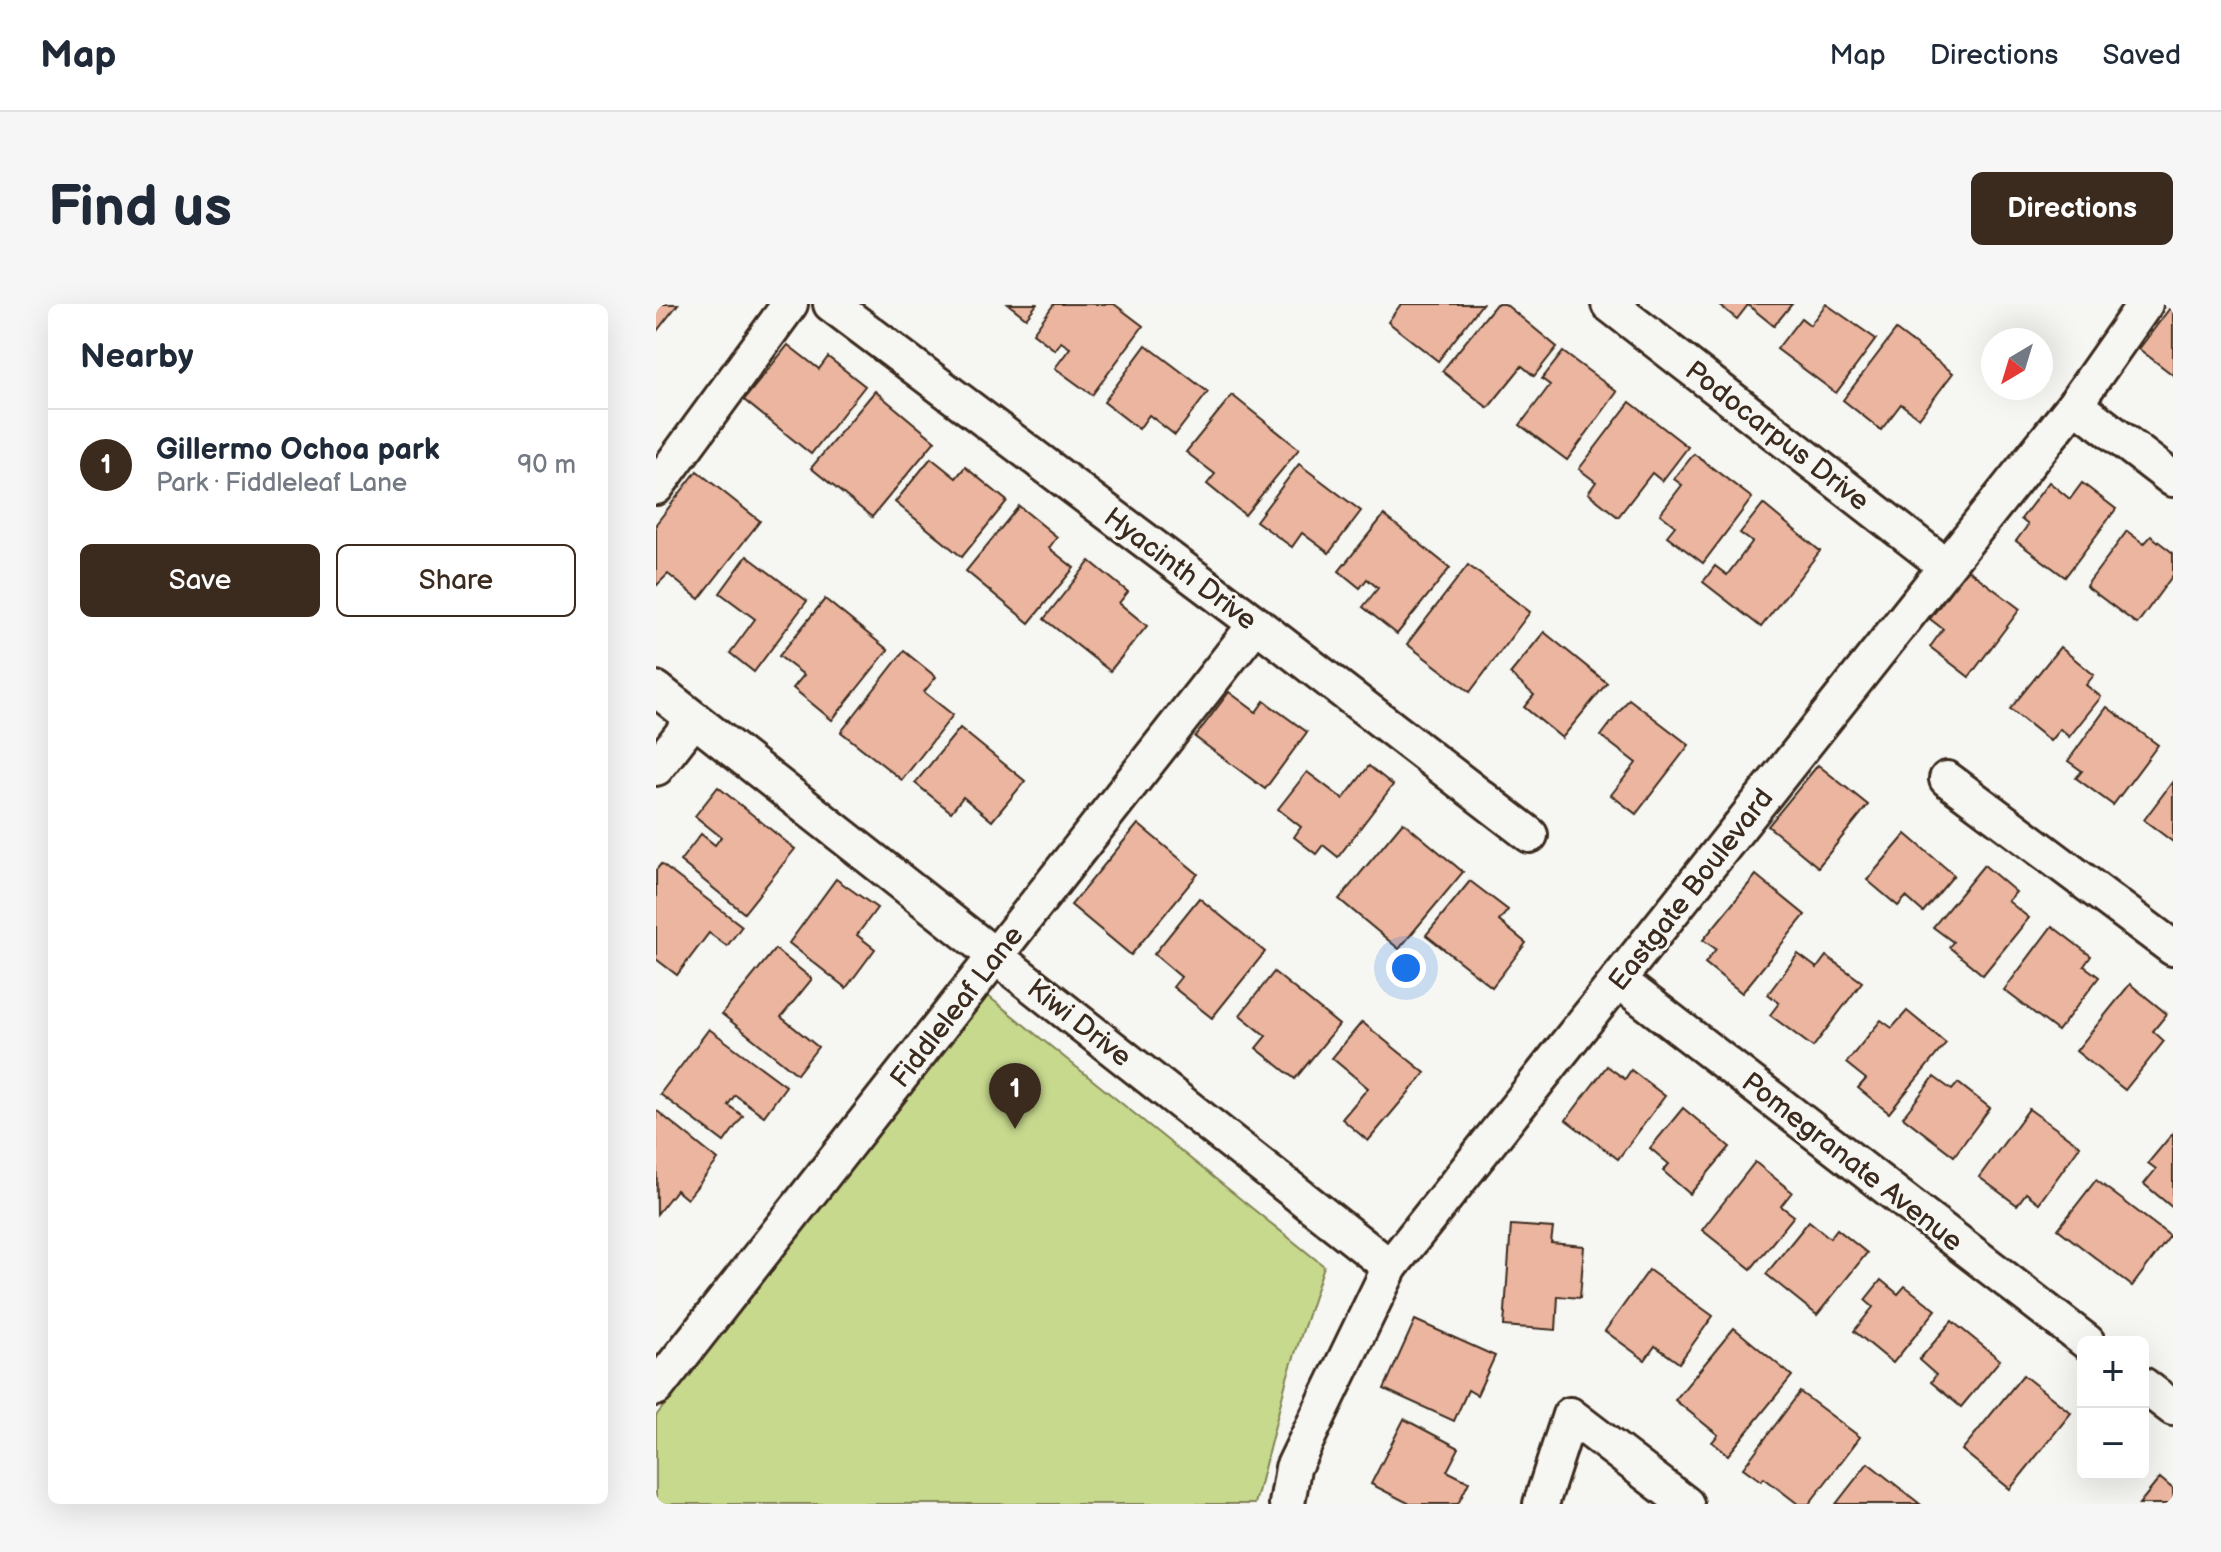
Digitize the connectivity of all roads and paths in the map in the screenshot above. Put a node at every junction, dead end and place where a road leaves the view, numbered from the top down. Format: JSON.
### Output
{"nodes":[{"id":1,"x":790,"y":304,"type":"edge"},
{"id":2,"x":831,"y":304,"type":"edge"},
{"id":3,"x":1609,"y":304,"type":"edge"},
{"id":4,"x":2145,"y":304,"type":"edge"},
{"id":5,"x":2075,"y":404,"type":"junction"},
{"id":6,"x":2173,"y":479,"type":"edge"},
{"id":7,"x":656,"y":487,"type":"edge"},
{"id":8,"x":1946,"y":566,"type":"junction"},
{"id":9,"x":1256,"y":624,"type":"junction"},
{"id":10,"x":656,"y":689,"type":"edge"},
{"id":11,"x":694,"y":719,"type":"junction"},
{"id":12,"x":656,"y":768,"type":"edge"},
{"id":13,"x":1947,"y":779,"type":"dead end"},
{"id":14,"x":1530,"y":835,"type":"dead end"},
{"id":15,"x":2173,"y":948,"type":"edge"},
{"id":16,"x":996,"y":956,"type":"junction"},
{"id":17,"x":1618,"y":980,"type":"junction"},
{"id":18,"x":1390,"y":1267,"type":"junction"},
{"id":19,"x":2079,"y":1336,"type":"edge"},
{"id":20,"x":656,"y":1388,"type":"edge"},
{"id":21,"x":1287,"y":1504,"type":"edge"},
{"id":22,"x":1541,"y":1504,"type":"edge"},
{"id":23,"x":1686,"y":1504,"type":"edge"}],
"edges":[{"from":1,"to":7,"type":"street"},
{"from":2,"to":9,"type":"street","name":"Hyacinth Drive"},
{"from":3,"to":8,"type":"street","name":"Podocarpus Drive"},
{"from":4,"to":5,"type":"street","name":"Eastgate Boulevard"},
{"from":5,"to":6,"type":"street"},
{"from":5,"to":8,"type":"street","name":"Eastgate Boulevard"},
{"from":8,"to":17,"type":"street","name":"Eastgate Boulevard"},
{"from":9,"to":14,"type":"street","name":"Hyacinth Drive"},
{"from":9,"to":16,"type":"street","name":"Fiddleleaf Lane"},
{"from":10,"to":11,"type":"street","name":"Kiwi Drive"},
{"from":11,"to":12,"type":"street"},
{"from":11,"to":16,"type":"street","name":"Kiwi Drive"},
{"from":13,"to":15,"type":"street"},
{"from":16,"to":18,"type":"street","name":"Kiwi Drive"},
{"from":16,"to":20,"type":"street","name":"Fiddleleaf Lane"},
{"from":17,"to":18,"type":"street","name":"Eastgate Boulevard"},
{"from":17,"to":19,"type":"street","name":"Pomegranate Avenue"},
{"from":18,"to":21,"type":"street","name":"Eastgate Boulevard"},
{"from":22,"to":23,"type":"street"}]}
